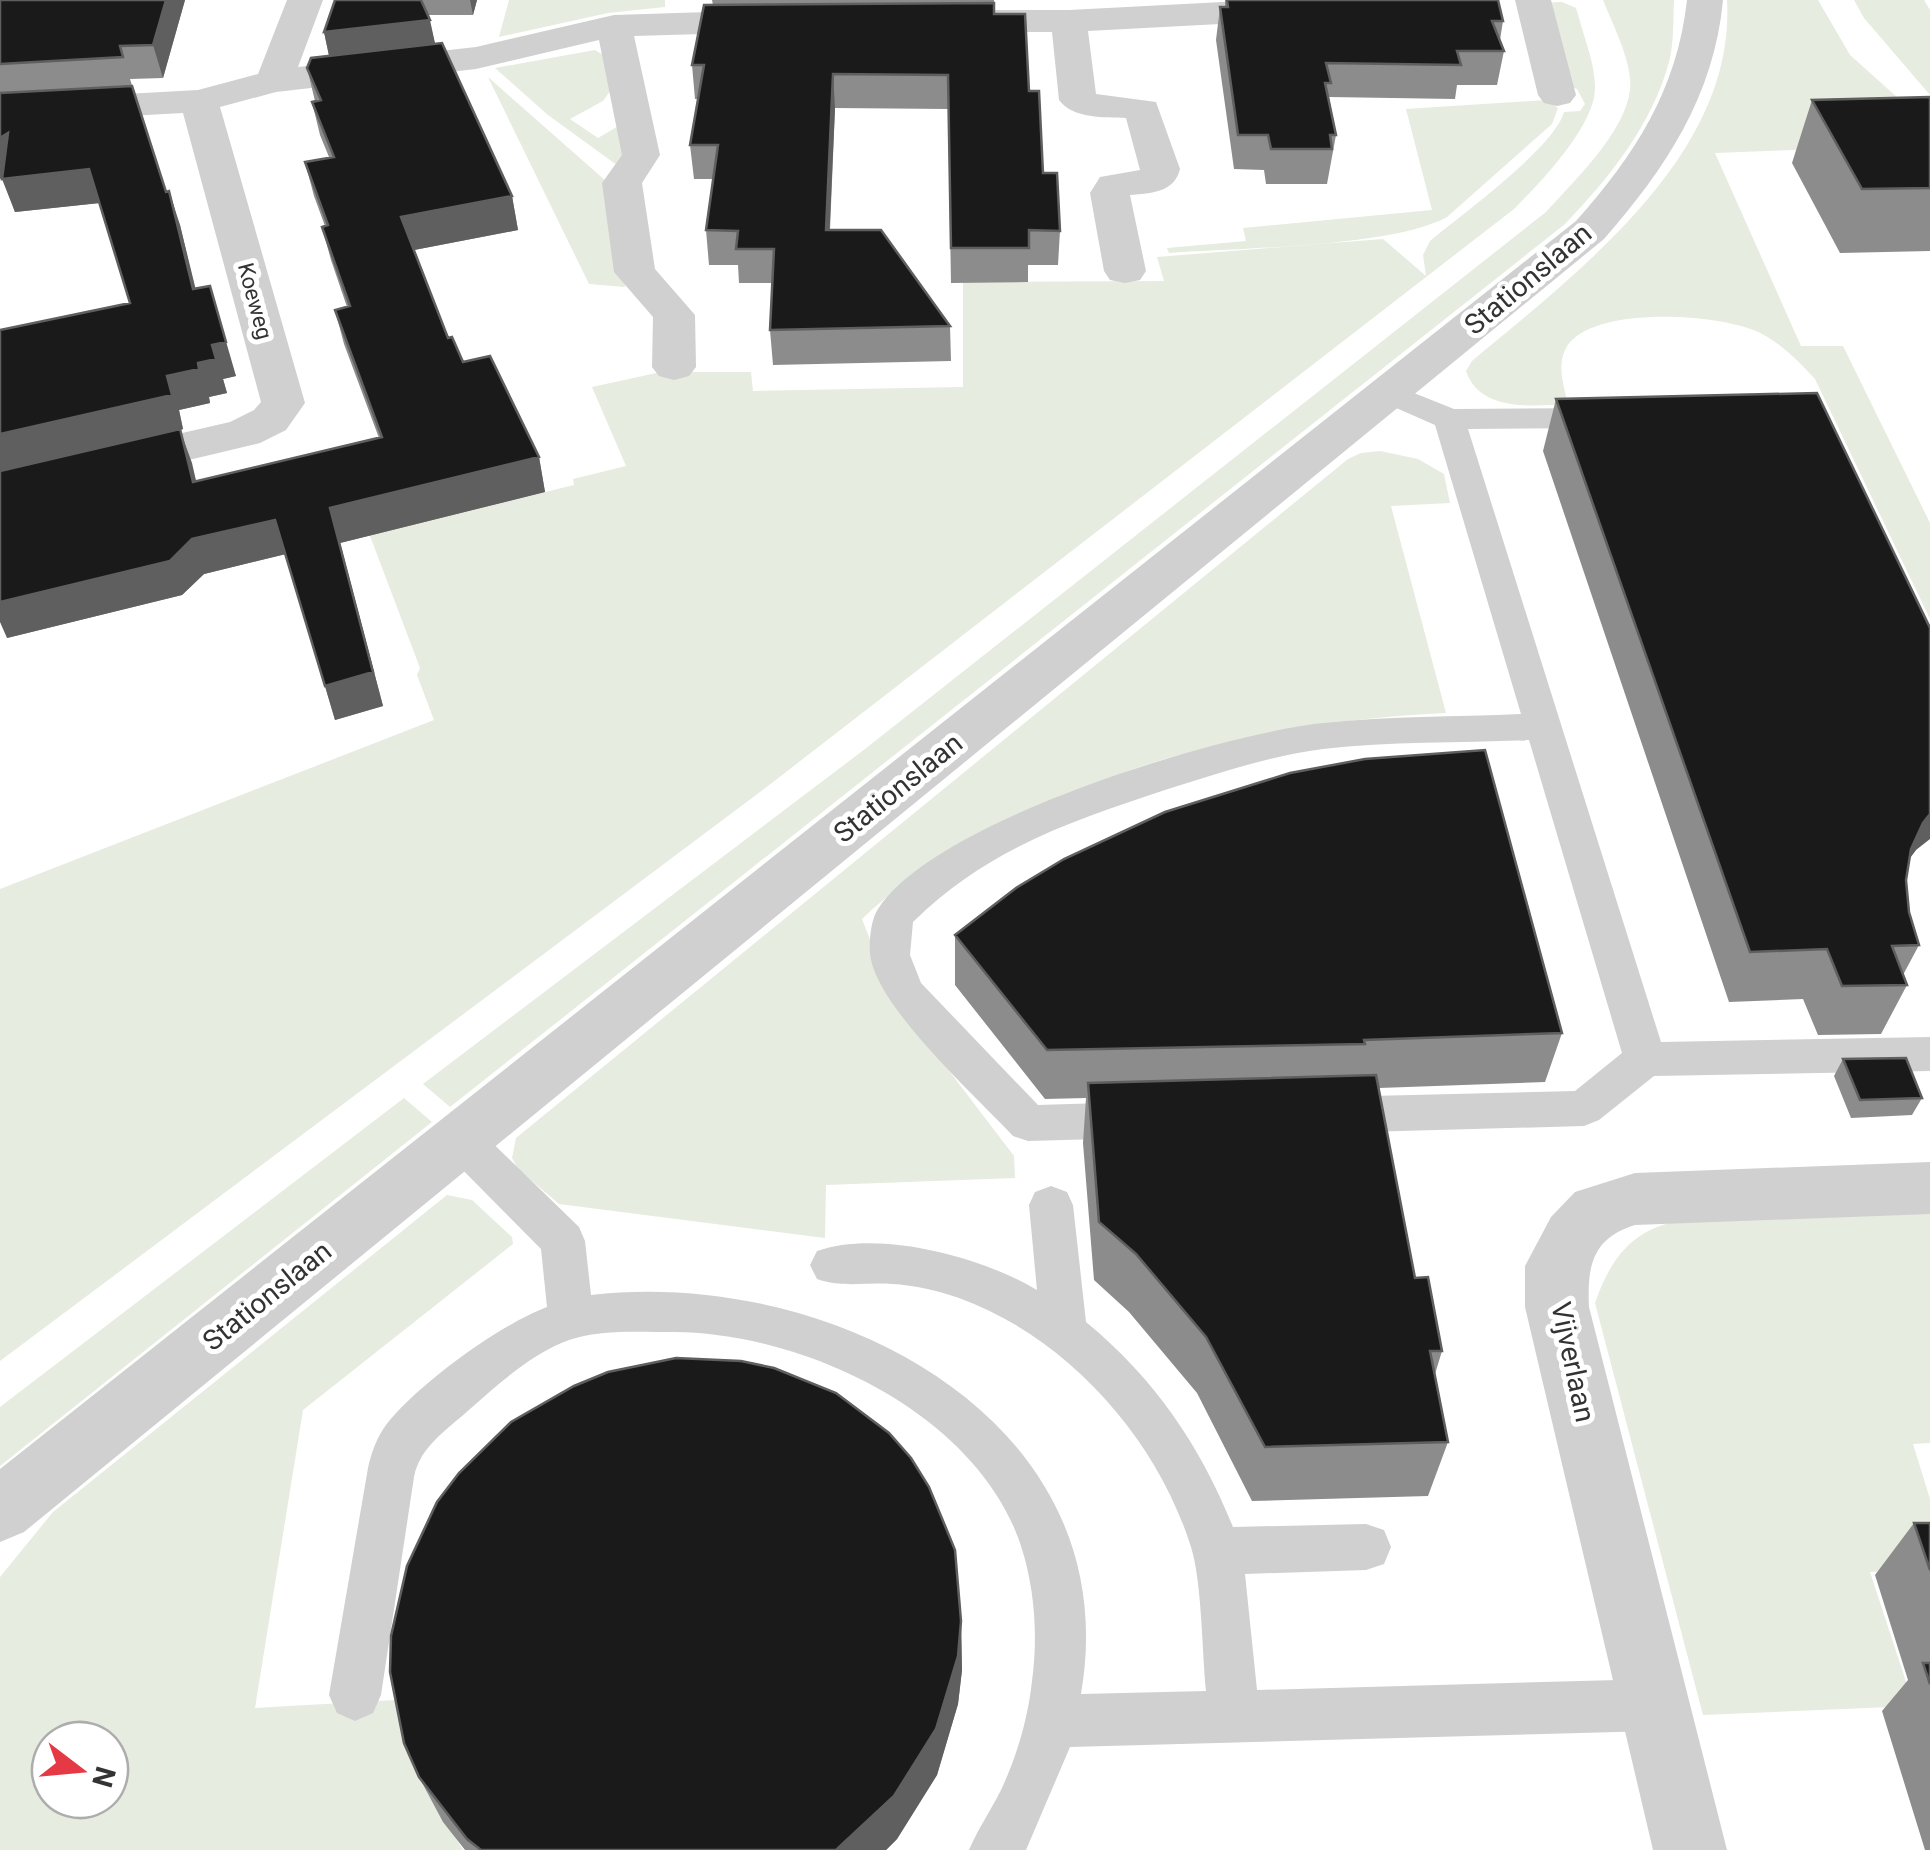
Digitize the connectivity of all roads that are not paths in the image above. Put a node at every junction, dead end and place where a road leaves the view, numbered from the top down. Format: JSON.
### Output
{"nodes":[{"id":1,"x":305,"y":0,"type":"edge"},
{"id":2,"x":1532,"y":0,"type":"edge"},
{"id":3,"x":1705,"y":0,"type":"edge"},
{"id":4,"x":1328,"y":7,"type":"edge"},
{"id":5,"x":910,"y":21,"type":"edge"},
{"id":6,"x":1069,"y":21,"type":"junction"},
{"id":7,"x":810,"y":22,"type":"edge"},
{"id":8,"x":614,"y":26,"type":"junction"},
{"id":9,"x":274,"y":81,"type":"junction"},
{"id":10,"x":1557,"y":95,"type":"dead end"},
{"id":11,"x":199,"y":101,"type":"junction"},
{"id":12,"x":0,"y":112,"type":"edge"},
{"id":13,"x":1126,"y":272,"type":"dead end"},
{"id":14,"x":674,"y":367,"type":"dead end"},
{"id":15,"x":1389,"y":393,"type":"junction"},
{"id":16,"x":1635,"y":418,"type":"edge"},
{"id":17,"x":1448,"y":419,"type":"junction"},
{"id":18,"x":0,"y":490,"type":"edge"},
{"id":19,"x":1543,"y":726,"type":"junction"},
{"id":20,"x":1930,"y":1054,"type":"edge"},
{"id":21,"x":1646,"y":1059,"type":"junction"},
{"id":22,"x":1286,"y":1116,"type":"edge"},
{"id":23,"x":1167,"y":1119,"type":"edge"},
{"id":24,"x":461,"y":1140,"type":"junction"},
{"id":25,"x":1930,"y":1188,"type":"edge"},
{"id":26,"x":1050,"y":1204,"type":"dead end"},
{"id":27,"x":833,"y":1265,"type":"dead end"},
{"id":28,"x":571,"y":1318,"type":"junction"},
{"id":29,"x":1064,"y":1333,"type":"junction"},
{"id":30,"x":0,"y":1510,"type":"edge"},
{"id":31,"x":1366,"y":1547,"type":"dead end"},
{"id":32,"x":1217,"y":1551,"type":"junction"},
{"id":33,"x":355,"y":1695,"type":"dead end"},
{"id":34,"x":1655,"y":1705,"type":"junction"},
{"id":35,"x":1234,"y":1715,"type":"junction"},
{"id":36,"x":1051,"y":1720,"type":"junction"},
{"id":37,"x":996,"y":1850,"type":"edge"},
{"id":38,"x":1690,"y":1850,"type":"edge"}],
"edges":[{"from":1,"to":9,"type":"street"},
{"from":2,"to":10,"type":"street"},
{"from":3,"to":15,"type":"street","name":"Stationslaan"},
{"from":4,"to":6,"type":"street"},
{"from":5,"to":6,"type":"street"},
{"from":6,"to":13,"type":"street"},
{"from":7,"to":8,"type":"street"},
{"from":8,"to":9,"type":"street"},
{"from":8,"to":14,"type":"street"},
{"from":9,"to":11,"type":"street"},
{"from":11,"to":12,"type":"street"},
{"from":11,"to":18,"type":"street","name":"Koeweg"},
{"from":15,"to":17,"type":"lane"},
{"from":15,"to":24,"type":"street","name":"Stationslaan"},
{"from":16,"to":17,"type":"lane"},
{"from":17,"to":19,"type":"lane"},
{"from":19,"to":21,"type":"lane"},
{"from":19,"to":23,"type":"lane"},
{"from":20,"to":21,"type":"lane"},
{"from":21,"to":22,"type":"lane"},
{"from":24,"to":28,"type":"lane"},
{"from":24,"to":30,"type":"street","name":"Stationslaan"},
{"from":25,"to":34,"type":"street","name":"Vijverlaan"},
{"from":26,"to":29,"type":"lane"},
{"from":27,"to":29,"type":"lane"},
{"from":28,"to":33,"type":"lane"},
{"from":28,"to":36,"type":"lane"},
{"from":29,"to":32,"type":"lane"},
{"from":31,"to":32,"type":"lane"},
{"from":32,"to":35,"type":"lane"},
{"from":34,"to":35,"type":"lane"},
{"from":34,"to":38,"type":"street","name":"Vijverlaan"},
{"from":35,"to":36,"type":"lane"},
{"from":36,"to":37,"type":"lane"}]}
